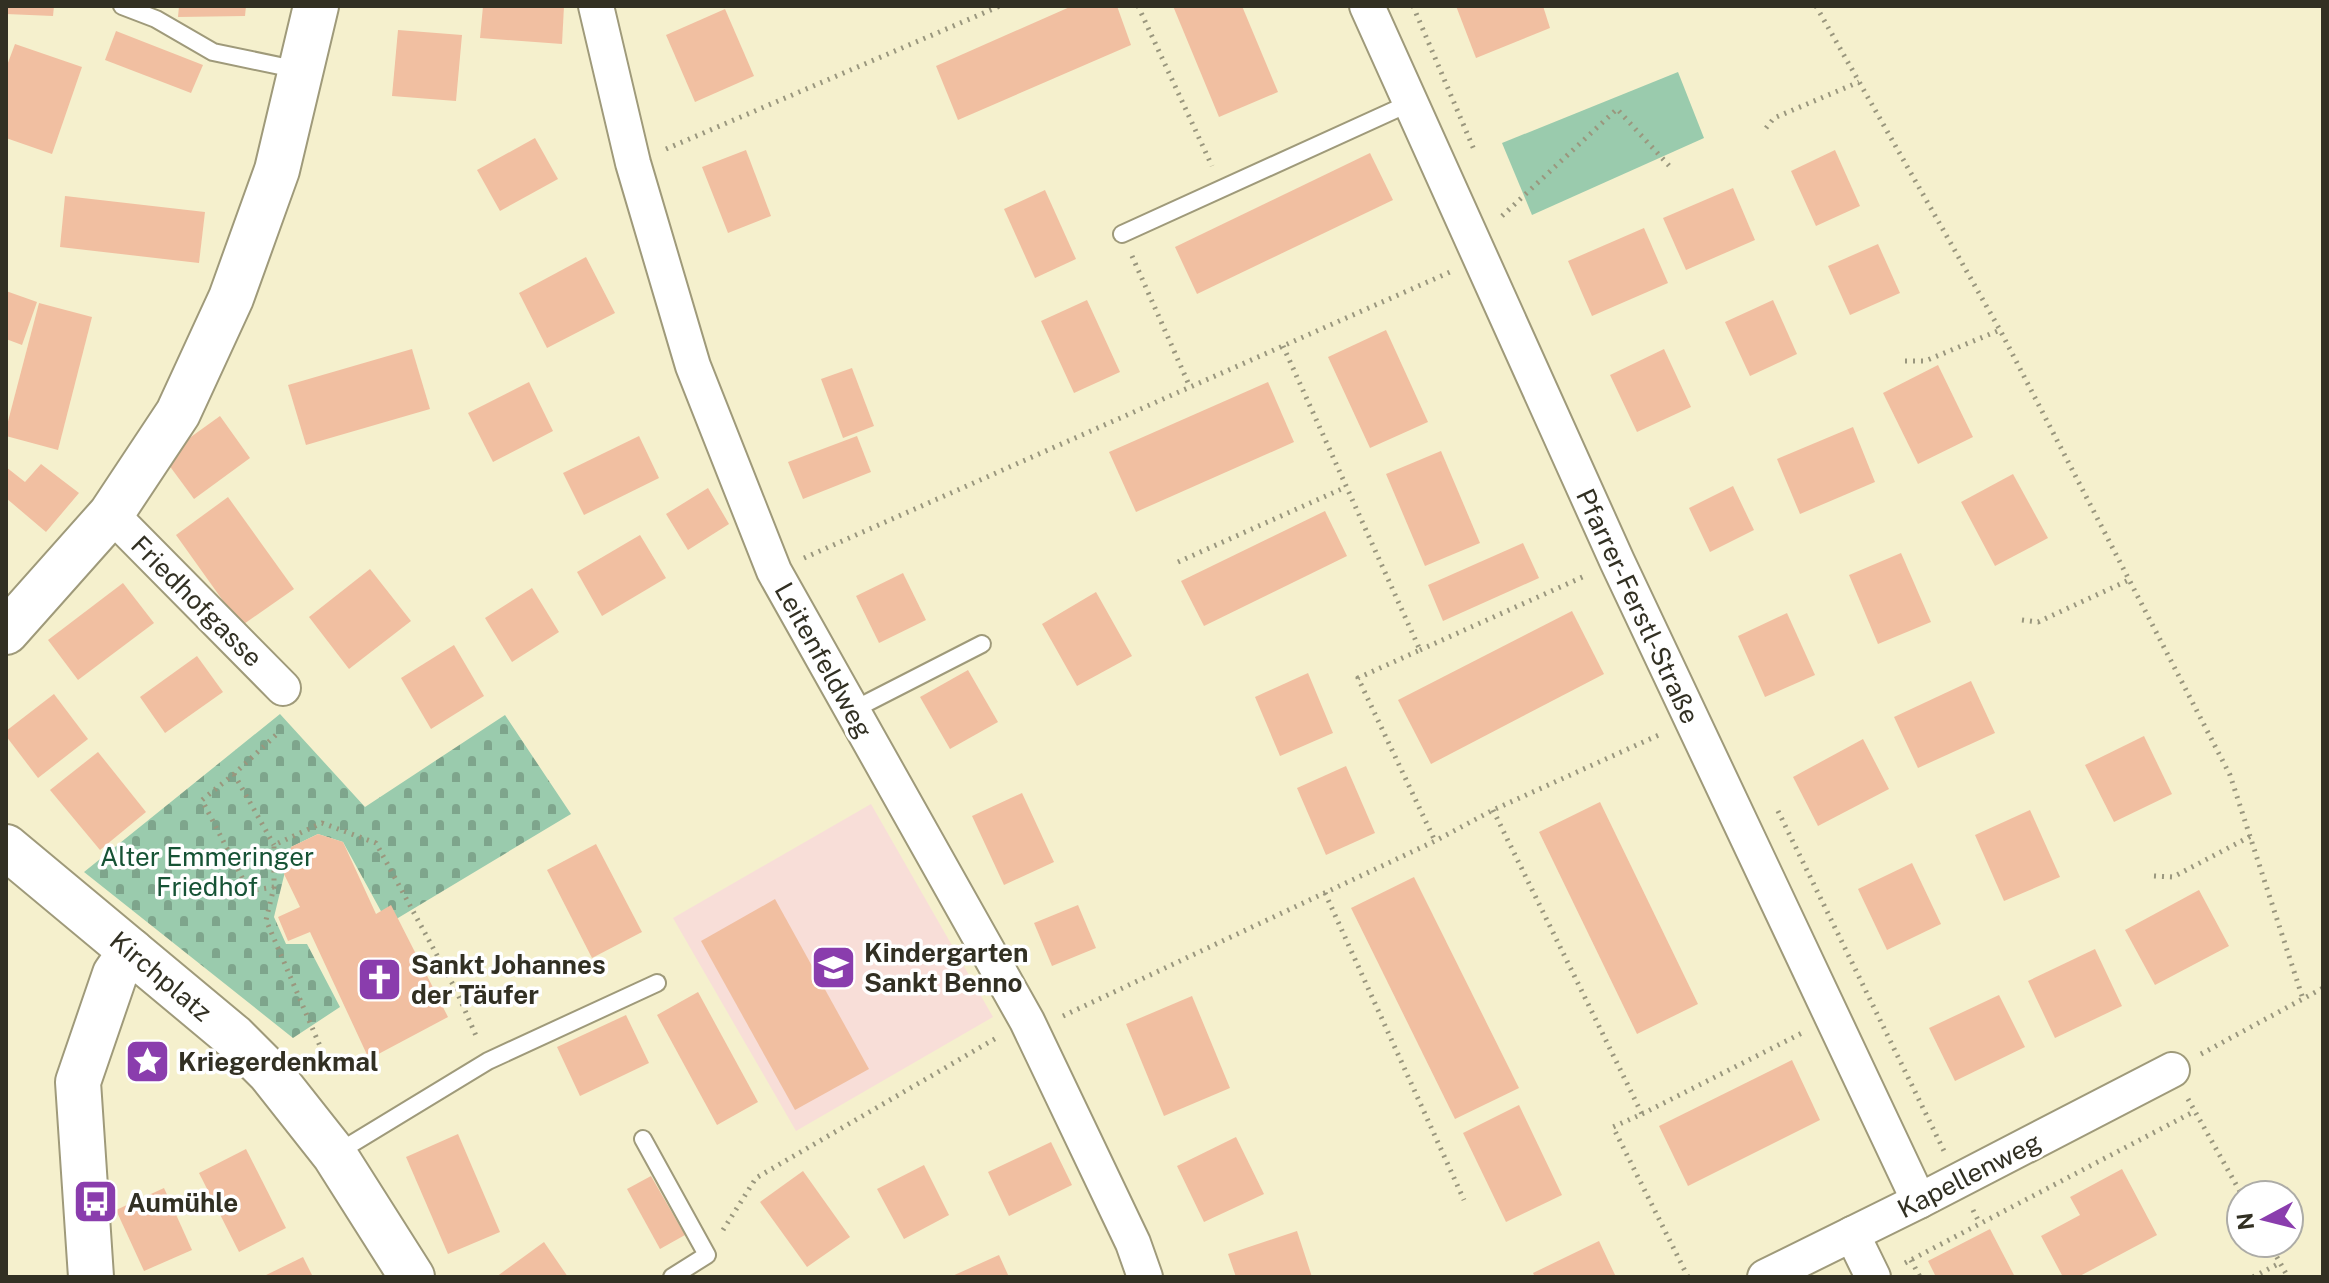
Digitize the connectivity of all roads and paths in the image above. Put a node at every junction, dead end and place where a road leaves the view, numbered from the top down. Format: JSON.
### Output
{"nodes":[{"id":1,"x":122,"y":6,"type":"edge"},
{"id":2,"x":316,"y":6,"type":"edge"},
{"id":3,"x":596,"y":6,"type":"edge"},
{"id":4,"x":1000,"y":6,"type":"edge"},
{"id":5,"x":1138,"y":6,"type":"edge"},
{"id":6,"x":1367,"y":6,"type":"edge"},
{"id":7,"x":1413,"y":6,"type":"edge"},
{"id":8,"x":1816,"y":6,"type":"edge"},
{"id":9,"x":300,"y":71,"type":"junction"},
{"id":10,"x":1859,"y":82,"type":"junction"},
{"id":11,"x":1410,"y":103,"type":"junction"},
{"id":12,"x":1766,"y":128,"type":"dead end"},
{"id":13,"x":1478,"y":160,"type":"dead end"},
{"id":14,"x":633,"y":163,"type":"junction"},
{"id":15,"x":1673,"y":170,"type":"dead end"},
{"id":16,"x":1222,"y":188,"type":"junction"},
{"id":17,"x":1496,"y":202,"type":"dead end"},
{"id":18,"x":1502,"y":216,"type":"junction"},
{"id":19,"x":1507,"y":230,"type":"dead end"},
{"id":20,"x":1122,"y":234,"type":"joint"},
{"id":21,"x":1480,"y":258,"type":"junction"},
{"id":22,"x":2000,"y":330,"type":"junction"},
{"id":23,"x":1283,"y":346,"type":"junction"},
{"id":24,"x":1905,"y":361,"type":"dead end"},
{"id":25,"x":1190,"y":387,"type":"junction"},
{"id":26,"x":1346,"y":487,"type":"junction"},
{"id":27,"x":111,"y":514,"type":"junction"},
{"id":28,"x":1617,"y":561,"type":"junction"},
{"id":29,"x":1178,"y":562,"type":"dead end"},
{"id":30,"x":774,"y":571,"type":"junction"},
{"id":31,"x":2129,"y":580,"type":"junction"},
{"id":32,"x":20,"y":617,"type":"edge"},
{"id":33,"x":2022,"y":620,"type":"dead end"},
{"id":34,"x":982,"y":644,"type":"dead end"},
{"id":35,"x":1420,"y":650,"type":"junction"},
{"id":36,"x":283,"y":688,"type":"dead end"},
{"id":37,"x":853,"y":710,"type":"junction"},
{"id":38,"x":1691,"y":720,"type":"junction"},
{"id":39,"x":277,"y":734,"type":"dead end"},
{"id":40,"x":234,"y":774,"type":"junction"},
{"id":41,"x":1493,"y":810,"type":"junction"},
{"id":42,"x":1778,"y":811,"type":"dead end"},
{"id":43,"x":2251,"y":836,"type":"junction"},
{"id":44,"x":1435,"y":841,"type":"junction"},
{"id":45,"x":274,"y":845,"type":"junction"},
{"id":46,"x":6,"y":847,"type":"edge"},
{"id":47,"x":2154,"y":876,"type":"dead end"},
{"id":48,"x":274,"y":887,"type":"junction"},
{"id":49,"x":1325,"y":893,"type":"junction"},
{"id":50,"x":131,"y":951,"type":"junction"},
{"id":51,"x":657,"y":983,"type":"dead end"},
{"id":52,"x":2323,"y":988,"type":"edge"},
{"id":53,"x":2303,"y":999,"type":"junction"},
{"id":54,"x":1832,"y":1018,"type":"junction"},
{"id":55,"x":1027,"y":1021,"type":"junction"},
{"id":56,"x":488,"y":1061,"type":"junction"},
{"id":57,"x":2172,"y":1070,"type":"junction"},
{"id":58,"x":275,"y":1079,"type":"junction"},
{"id":59,"x":2195,"y":1111,"type":"junction"},
{"id":60,"x":1642,"y":1114,"type":"junction"},
{"id":61,"x":643,"y":1139,"type":"dead end"},
{"id":62,"x":334,"y":1154,"type":"junction"},
{"id":63,"x":2233,"y":1179,"type":"edge"},
{"id":64,"x":1958,"y":1181,"type":"junction"},
{"id":65,"x":1464,"y":1200,"type":"dead end"},
{"id":66,"x":1919,"y":1201,"type":"junction"},
{"id":67,"x":1980,"y":1224,"type":"junction"},
{"id":68,"x":1852,"y":1234,"type":"junction"},
{"id":69,"x":707,"y":1255,"type":"junction"},
{"id":70,"x":2278,"y":1259,"type":"edge"},
{"id":71,"x":1911,"y":1260,"type":"junction"},
{"id":72,"x":2280,"y":1263,"type":"junction"},
{"id":73,"x":1886,"y":1271,"type":"edge"},
{"id":74,"x":91,"y":1277,"type":"edge"},
{"id":75,"x":412,"y":1277,"type":"edge"},
{"id":76,"x":672,"y":1277,"type":"edge"},
{"id":77,"x":1145,"y":1277,"type":"edge"},
{"id":78,"x":1688,"y":1277,"type":"edge"},
{"id":79,"x":1765,"y":1277,"type":"edge"},
{"id":80,"x":1920,"y":1277,"type":"edge"},
{"id":81,"x":2253,"y":1277,"type":"edge"},
{"id":82,"x":2288,"y":1277,"type":"edge"}],
"edges":[{"from":1,"to":9,"type":"lane"},
{"from":2,"to":9,"type":"street"},
{"from":3,"to":14,"type":"street","name":"Leitenfeldweg"},
{"from":4,"to":14,"type":"path"},
{"from":5,"to":16,"type":"path"},
{"from":6,"to":11,"type":"street","name":"Pfarrer-Ferstl-Straße"},
{"from":7,"to":13,"type":"path"},
{"from":8,"to":10,"type":"path"},
{"from":9,"to":27,"type":"street"},
{"from":10,"to":12,"type":"path"},
{"from":10,"to":22,"type":"path"},
{"from":11,"to":16,"type":"lane"},
{"from":11,"to":21,"type":"street","name":"Pfarrer-Ferstl-Straße"},
{"from":14,"to":30,"type":"street","name":"Leitenfeldweg"},
{"from":15,"to":18,"type":"path"},
{"from":16,"to":20,"type":"lane"},
{"from":17,"to":18,"type":"path"},
{"from":18,"to":19,"type":"path"},
{"from":20,"to":25,"type":"path"},
{"from":21,"to":23,"type":"path"},
{"from":21,"to":28,"type":"street","name":"Pfarrer-Ferstl-Straße"},
{"from":22,"to":24,"type":"path"},
{"from":22,"to":31,"type":"path"},
{"from":23,"to":25,"type":"path"},
{"from":23,"to":26,"type":"path"},
{"from":25,"to":30,"type":"path"},
{"from":26,"to":29,"type":"path"},
{"from":26,"to":35,"type":"path"},
{"from":27,"to":32,"type":"street"},
{"from":27,"to":36,"type":"street","name":"Friedhofgasse"},
{"from":28,"to":35,"type":"path"},
{"from":28,"to":38,"type":"street","name":"Pfarrer-Ferstl-Straße"},
{"from":30,"to":37,"type":"street","name":"Leitenfeldweg"},
{"from":31,"to":33,"type":"path"},
{"from":31,"to":43,"type":"path"},
{"from":34,"to":37,"type":"lane"},
{"from":35,"to":44,"type":"path"},
{"from":37,"to":55,"type":"street","name":"Leitenfeldweg"},
{"from":38,"to":41,"type":"path"},
{"from":38,"to":54,"type":"street","name":"Pfarrer-Ferstl-Straße"},
{"from":39,"to":40,"type":"path"},
{"from":40,"to":45,"type":"path"},
{"from":40,"to":48,"type":"path"},
{"from":41,"to":44,"type":"path"},
{"from":41,"to":60,"type":"path"},
{"from":42,"to":64,"type":"path"},
{"from":43,"to":47,"type":"path"},
{"from":43,"to":53,"type":"path"},
{"from":44,"to":49,"type":"path"},
{"from":45,"to":48,"type":"path"},
{"from":45,"to":56,"type":"path"},
{"from":46,"to":50,"type":"street","name":"Kirchplatz"},
{"from":48,"to":58,"type":"path"},
{"from":49,"to":55,"type":"path"},
{"from":49,"to":65,"type":"path"},
{"from":50,"to":58,"type":"street","name":"Kirchplatz"},
{"from":50,"to":74,"type":"street"},
{"from":51,"to":56,"type":"lane"},
{"from":52,"to":53,"type":"path"},
{"from":53,"to":57,"type":"path"},
{"from":54,"to":60,"type":"path"},
{"from":54,"to":66,"type":"street","name":"Pfarrer-Ferstl-Straße"},
{"from":55,"to":69,"type":"path"},
{"from":55,"to":77,"type":"street","name":"Leitenfeldweg"},
{"from":56,"to":62,"type":"lane"},
{"from":57,"to":59,"type":"path"},
{"from":57,"to":64,"type":"street","name":"Kapellenweg"},
{"from":58,"to":62,"type":"street","name":"Kirchplatz"},
{"from":59,"to":63,"type":"path"},
{"from":59,"to":67,"type":"path"},
{"from":60,"to":78,"type":"path"},
{"from":61,"to":69,"type":"lane"},
{"from":62,"to":75,"type":"street","name":"Kirchplatz"},
{"from":64,"to":66,"type":"street","name":"Kapellenweg"},
{"from":64,"to":67,"type":"path"},
{"from":66,"to":68,"type":"street","name":"Kapellenweg"},
{"from":67,"to":71,"type":"path"},
{"from":68,"to":73,"type":"street"},
{"from":68,"to":79,"type":"street","name":"Kapellenweg"},
{"from":69,"to":76,"type":"lane"},
{"from":70,"to":72,"type":"path"},
{"from":71,"to":73,"type":"path"},
{"from":71,"to":80,"type":"path"},
{"from":72,"to":81,"type":"path"},
{"from":72,"to":82,"type":"path"}]}
